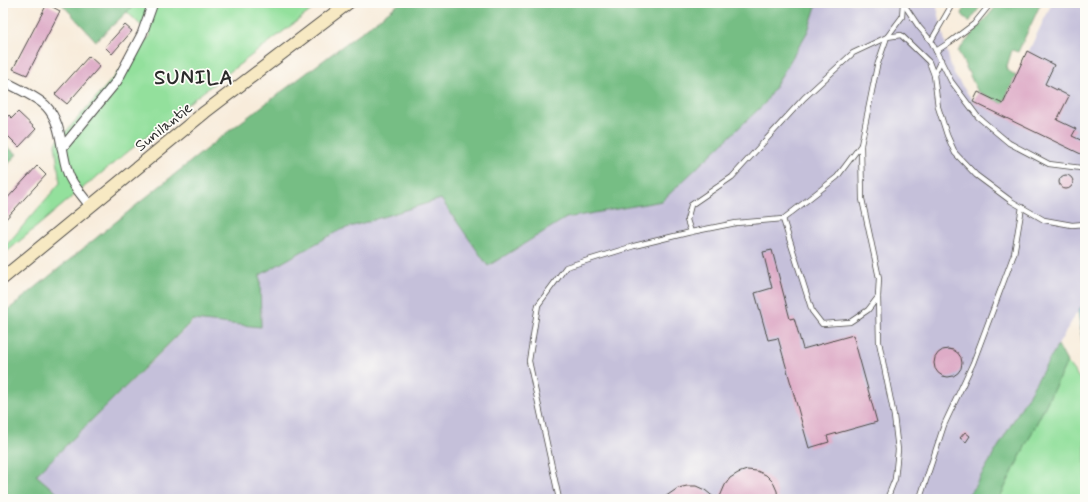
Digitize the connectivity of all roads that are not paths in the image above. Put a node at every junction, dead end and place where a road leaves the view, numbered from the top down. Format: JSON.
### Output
{"nodes":[{"id":1,"x":153,"y":3,"type":"edge"},
{"id":2,"x":348,"y":3,"type":"edge"},
{"id":3,"x":903,"y":3,"type":"edge"},
{"id":4,"x":952,"y":3,"type":"edge"},
{"id":5,"x":991,"y":3,"type":"edge"},
{"id":6,"x":887,"y":37,"type":"junction"},
{"id":7,"x":931,"y":41,"type":"junction"},
{"id":8,"x":936,"y":51,"type":"junction"},
{"id":9,"x":941,"y":60,"type":"junction"},
{"id":10,"x":934,"y":75,"type":"junction"},
{"id":11,"x":3,"y":81,"type":"edge"},
{"id":12,"x":861,"y":145,"type":"junction"},
{"id":13,"x":62,"y":148,"type":"junction"},
{"id":14,"x":1085,"y":168,"type":"edge"},
{"id":15,"x":90,"y":206,"type":"junction"},
{"id":16,"x":1022,"y":207,"type":"junction"},
{"id":17,"x":783,"y":219,"type":"junction"},
{"id":18,"x":1085,"y":224,"type":"edge"},
{"id":19,"x":691,"y":232,"type":"junction"},
{"id":20,"x":3,"y":278,"type":"edge"},
{"id":21,"x":878,"y":298,"type":"junction"},
{"id":22,"x":559,"y":499,"type":"edge"},
{"id":23,"x":887,"y":499,"type":"edge"},
{"id":24,"x":918,"y":499,"type":"edge"}],
"edges":[{"from":1,"to":13,"type":"street"},
{"from":2,"to":15,"type":"street","name":"Sunilantie"},
{"from":3,"to":6,"type":"lane"},
{"from":3,"to":7,"type":"lane"},
{"from":4,"to":7,"type":"lane"},
{"from":5,"to":8,"type":"lane"},
{"from":6,"to":10,"type":"lane"},
{"from":6,"to":12,"type":"lane"},
{"from":6,"to":19,"type":"lane"},
{"from":7,"to":8,"type":"lane"},
{"from":8,"to":9,"type":"lane"},
{"from":9,"to":10,"type":"lane"},
{"from":9,"to":14,"type":"lane"},
{"from":10,"to":16,"type":"lane"},
{"from":11,"to":13,"type":"street"},
{"from":12,"to":17,"type":"lane"},
{"from":12,"to":21,"type":"lane"},
{"from":13,"to":15,"type":"street"},
{"from":15,"to":20,"type":"street","name":"Sunilantie"},
{"from":16,"to":18,"type":"lane"},
{"from":16,"to":24,"type":"lane"},
{"from":17,"to":19,"type":"lane"},
{"from":17,"to":21,"type":"lane"},
{"from":19,"to":22,"type":"lane"},
{"from":21,"to":23,"type":"lane"}]}
